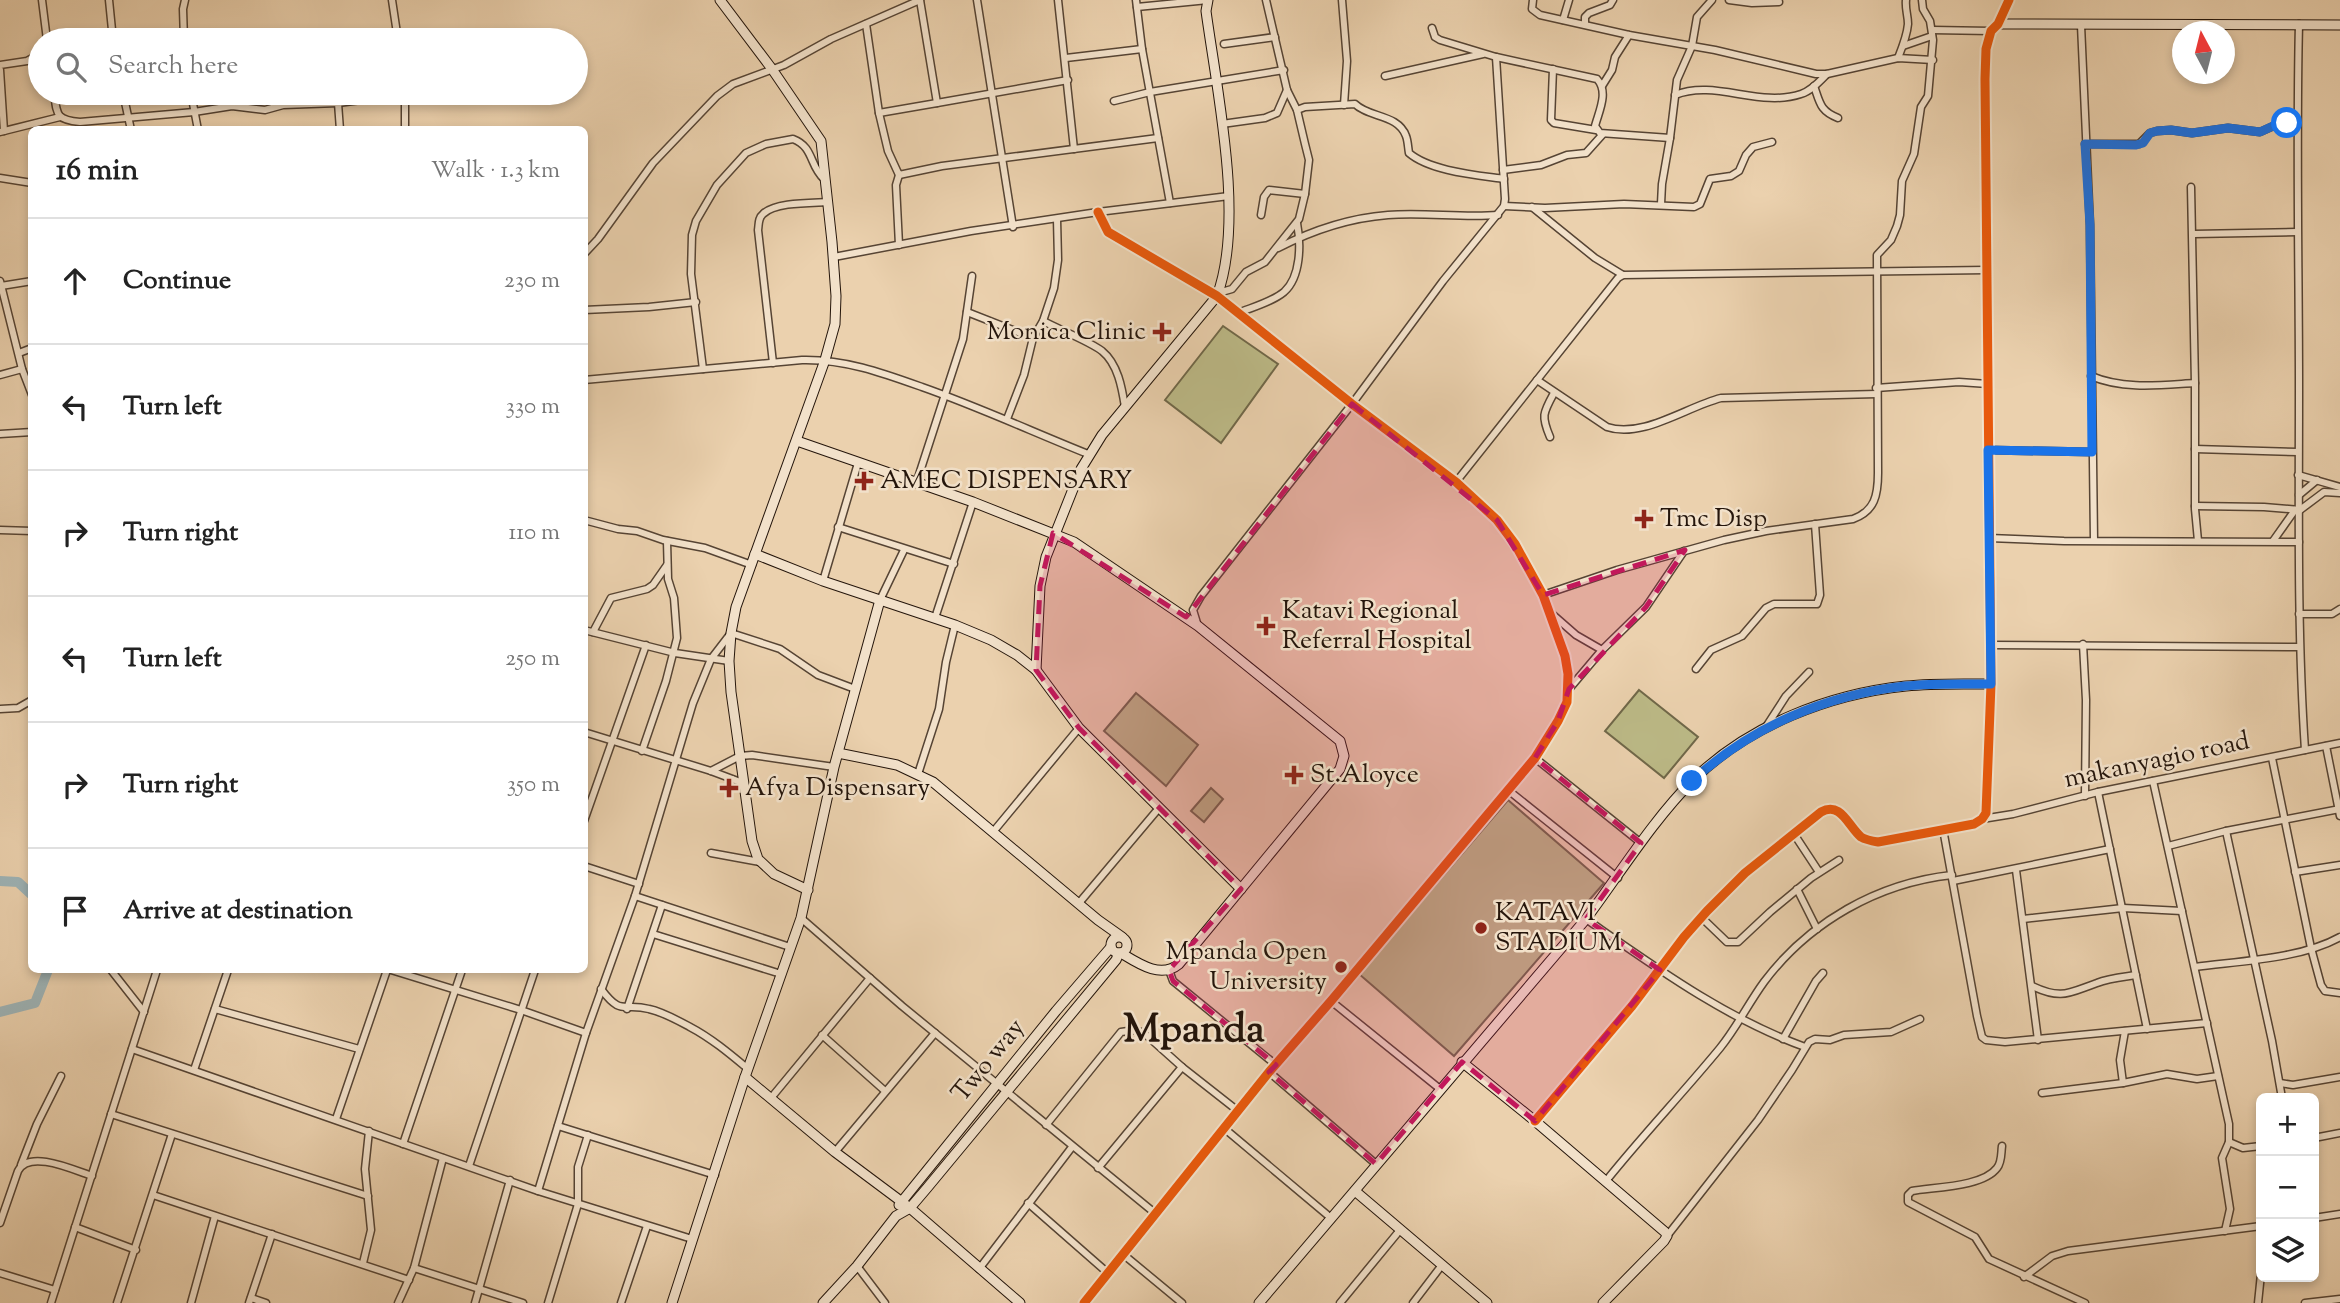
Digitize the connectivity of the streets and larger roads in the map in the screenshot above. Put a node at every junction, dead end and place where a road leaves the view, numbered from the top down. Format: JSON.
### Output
{"nodes":[{"id":1,"x":42,"y":0,"type":"edge"},
{"id":2,"x":109,"y":0,"type":"edge"},
{"id":3,"x":185,"y":0,"type":"edge"},
{"id":4,"x":392,"y":0,"type":"edge"},
{"id":5,"x":720,"y":0,"type":"edge"},
{"id":6,"x":920,"y":0,"type":"edge"},
{"id":7,"x":977,"y":0,"type":"edge"},
{"id":8,"x":1058,"y":0,"type":"edge"},
{"id":9,"x":1208,"y":0,"type":"edge"},
{"id":10,"x":1266,"y":0,"type":"edge"},
{"id":11,"x":1342,"y":0,"type":"edge"},
{"id":12,"x":1531,"y":0,"type":"edge"},
{"id":13,"x":1569,"y":0,"type":"edge"},
{"id":14,"x":1613,"y":0,"type":"edge"},
{"id":15,"x":1712,"y":0,"type":"edge"},
{"id":16,"x":1729,"y":0,"type":"edge"},
{"id":17,"x":1906,"y":0,"type":"edge"},
{"id":18,"x":1922,"y":0,"type":"edge"},
{"id":19,"x":2009,"y":0,"type":"edge"},
{"id":20,"x":1779,"y":2,"type":"edge"},
{"id":21,"x":1137,"y":4,"type":"edge"},
{"id":22,"x":1563,"y":20,"type":"junction"},
{"id":23,"x":2340,"y":23,"type":"edge"},
{"id":24,"x":866,"y":24,"type":"junction"},
{"id":25,"x":1586,"y":24,"type":"junction"},
{"id":26,"x":2299,"y":24,"type":"junction"},
{"id":27,"x":2081,"y":25,"type":"junction"},
{"id":28,"x":1994,"y":27,"type":"junction"},
{"id":29,"x":46,"y":28,"type":"edge"},
{"id":30,"x":112,"y":28,"type":"edge"},
{"id":31,"x":182,"y":28,"type":"edge"},
{"id":32,"x":396,"y":28,"type":"edge"},
{"id":33,"x":1432,"y":28,"type":"dead end"},
{"id":34,"x":1932,"y":33,"type":"junction"},
{"id":35,"x":1629,"y":35,"type":"junction"},
{"id":36,"x":1275,"y":37,"type":"junction"},
{"id":37,"x":1224,"y":44,"type":"dead end"},
{"id":38,"x":1692,"y":46,"type":"junction"},
{"id":39,"x":1903,"y":46,"type":"junction"},
{"id":40,"x":1142,"y":49,"type":"junction"},
{"id":41,"x":1485,"y":54,"type":"junction"},
{"id":42,"x":1496,"y":57,"type":"junction"},
{"id":43,"x":1066,"y":58,"type":"junction"},
{"id":44,"x":1898,"y":58,"type":"junction"},
{"id":45,"x":1933,"y":60,"type":"junction"},
{"id":46,"x":28,"y":61,"type":"edge"},
{"id":47,"x":0,"y":68,"type":"edge"},
{"id":48,"x":772,"y":69,"type":"junction"},
{"id":49,"x":1553,"y":69,"type":"junction"},
{"id":50,"x":1284,"y":70,"type":"junction"},
{"id":51,"x":1827,"y":74,"type":"junction"},
{"id":52,"x":1385,"y":76,"type":"dead end"},
{"id":53,"x":1068,"y":80,"type":"junction"},
{"id":54,"x":1215,"y":81,"type":"junction"},
{"id":55,"x":1602,"y":86,"type":"junction"},
{"id":56,"x":1814,"y":86,"type":"junction"},
{"id":57,"x":1287,"y":90,"type":"junction"},
{"id":58,"x":1150,"y":92,"type":"junction"},
{"id":59,"x":992,"y":94,"type":"junction"},
{"id":60,"x":1675,"y":95,"type":"junction"},
{"id":61,"x":1114,"y":101,"type":"dead end"},
{"id":62,"x":937,"y":103,"type":"junction"},
{"id":63,"x":1344,"y":104,"type":"junction"},
{"id":64,"x":56,"y":105,"type":"edge"},
{"id":65,"x":126,"y":105,"type":"edge"},
{"id":66,"x":193,"y":105,"type":"edge"},
{"id":67,"x":301,"y":105,"type":"edge"},
{"id":68,"x":338,"y":105,"type":"edge"},
{"id":69,"x":405,"y":105,"type":"edge"},
{"id":70,"x":1297,"y":110,"type":"junction"},
{"id":71,"x":194,"y":112,"type":"junction"},
{"id":72,"x":879,"y":113,"type":"junction"},
{"id":73,"x":60,"y":117,"type":"junction"},
{"id":74,"x":129,"y":117,"type":"junction"},
{"id":75,"x":1838,"y":118,"type":"dead end"},
{"id":76,"x":2297,"y":121,"type":"junction"},
{"id":77,"x":1222,"y":124,"type":"junction"},
{"id":78,"x":130,"y":126,"type":"edge"},
{"id":79,"x":197,"y":126,"type":"edge"},
{"id":80,"x":340,"y":126,"type":"edge"},
{"id":81,"x":405,"y":126,"type":"edge"},
{"id":82,"x":2,"y":132,"type":"edge"},
{"id":83,"x":1600,"y":132,"type":"junction"},
{"id":84,"x":1158,"y":138,"type":"junction"},
{"id":85,"x":1670,"y":138,"type":"junction"},
{"id":86,"x":1772,"y":142,"type":"dead end"},
{"id":87,"x":2085,"y":144,"type":"junction"},
{"id":88,"x":1074,"y":149,"type":"junction"},
{"id":89,"x":1003,"y":158,"type":"junction"},
{"id":90,"x":1503,"y":170,"type":"junction"},
{"id":91,"x":899,"y":175,"type":"junction"},
{"id":92,"x":0,"y":178,"type":"edge"},
{"id":93,"x":1504,"y":179,"type":"junction"},
{"id":94,"x":826,"y":180,"type":"junction"},
{"id":95,"x":28,"y":183,"type":"edge"},
{"id":96,"x":2192,"y":187,"type":"dead end"},
{"id":97,"x":1305,"y":194,"type":"junction"},
{"id":98,"x":1229,"y":196,"type":"junction"},
{"id":99,"x":828,"y":202,"type":"junction"},
{"id":100,"x":1170,"y":203,"type":"junction"},
{"id":101,"x":1661,"y":205,"type":"junction"},
{"id":102,"x":1504,"y":206,"type":"junction"},
{"id":103,"x":1531,"y":206,"type":"junction"},
{"id":104,"x":1098,"y":212,"type":"junction"},
{"id":105,"x":1261,"y":215,"type":"dead end"},
{"id":106,"x":1497,"y":215,"type":"junction"},
{"id":107,"x":1057,"y":219,"type":"junction"},
{"id":108,"x":1297,"y":223,"type":"junction"},
{"id":109,"x":1013,"y":227,"type":"junction"},
{"id":110,"x":2297,"y":232,"type":"junction"},
{"id":111,"x":2194,"y":234,"type":"junction"},
{"id":112,"x":1299,"y":237,"type":"junction"},
{"id":113,"x":899,"y":245,"type":"junction"},
{"id":114,"x":1275,"y":249,"type":"junction"},
{"id":115,"x":588,"y":250,"type":"edge"},
{"id":116,"x":834,"y":257,"type":"junction"},
{"id":117,"x":1987,"y":270,"type":"junction"},
{"id":118,"x":1875,"y":271,"type":"junction"},
{"id":119,"x":1623,"y":275,"type":"junction"},
{"id":120,"x":972,"y":276,"type":"dead end"},
{"id":121,"x":28,"y":281,"type":"edge"},
{"id":122,"x":1,"y":284,"type":"edge"},
{"id":123,"x":1218,"y":294,"type":"junction"},
{"id":124,"x":695,"y":302,"type":"junction"},
{"id":125,"x":588,"y":310,"type":"edge"},
{"id":126,"x":967,"y":312,"type":"junction"},
{"id":127,"x":1238,"y":313,"type":"junction"},
{"id":128,"x":1043,"y":321,"type":"junction"},
{"id":129,"x":1032,"y":338,"type":"junction"},
{"id":130,"x":28,"y":350,"type":"edge"},
{"id":131,"x":19,"y":353,"type":"junction"},
{"id":132,"x":825,"y":360,"type":"junction"},
{"id":133,"x":773,"y":363,"type":"junction"},
{"id":134,"x":22,"y":369,"type":"junction"},
{"id":135,"x":703,"y":369,"type":"junction"},
{"id":136,"x":0,"y":375,"type":"edge"},
{"id":137,"x":2091,"y":376,"type":"junction"},
{"id":138,"x":588,"y":380,"type":"edge"},
{"id":139,"x":1537,"y":380,"type":"junction"},
{"id":140,"x":2102,"y":381,"type":"junction"},
{"id":141,"x":2195,"y":383,"type":"junction"},
{"id":142,"x":1988,"y":384,"type":"junction"},
{"id":143,"x":28,"y":385,"type":"edge"},
{"id":144,"x":2091,"y":388,"type":"junction"},
{"id":145,"x":1877,"y":391,"type":"junction"},
{"id":146,"x":1554,"y":393,"type":"junction"},
{"id":147,"x":943,"y":394,"type":"junction"},
{"id":148,"x":1352,"y":404,"type":"junction"},
{"id":149,"x":1126,"y":408,"type":"junction"},
{"id":150,"x":1007,"y":419,"type":"junction"},
{"id":151,"x":28,"y":432,"type":"edge"},
{"id":152,"x":0,"y":434,"type":"edge"},
{"id":153,"x":1550,"y":437,"type":"dead end"},
{"id":154,"x":797,"y":441,"type":"junction"},
{"id":155,"x":2195,"y":449,"type":"junction"},
{"id":156,"x":1988,"y":450,"type":"junction"},
{"id":157,"x":2092,"y":452,"type":"junction"},
{"id":158,"x":2298,"y":453,"type":"junction"},
{"id":159,"x":1088,"y":454,"type":"junction"},
{"id":160,"x":858,"y":463,"type":"junction"},
{"id":161,"x":2298,"y":475,"type":"junction"},
{"id":162,"x":2317,"y":480,"type":"junction"},
{"id":163,"x":1456,"y":482,"type":"junction"},
{"id":164,"x":916,"y":484,"type":"junction"},
{"id":165,"x":2340,"y":487,"type":"edge"},
{"id":166,"x":2340,"y":493,"type":"edge"},
{"id":167,"x":2299,"y":495,"type":"junction"},
{"id":168,"x":973,"y":502,"type":"junction"},
{"id":169,"x":2195,"y":506,"type":"junction"},
{"id":170,"x":2298,"y":510,"type":"junction"},
{"id":171,"x":588,"y":521,"type":"edge"},
{"id":172,"x":1815,"y":524,"type":"junction"},
{"id":173,"x":838,"y":527,"type":"junction"},
{"id":174,"x":0,"y":530,"type":"edge"},
{"id":175,"x":28,"y":531,"type":"edge"},
{"id":176,"x":1054,"y":533,"type":"junction"},
{"id":177,"x":1989,"y":538,"type":"junction"},
{"id":178,"x":2094,"y":540,"type":"junction"},
{"id":179,"x":667,"y":541,"type":"junction"},
{"id":180,"x":2198,"y":541,"type":"junction"},
{"id":181,"x":2273,"y":541,"type":"junction"},
{"id":182,"x":2299,"y":542,"type":"junction"},
{"id":183,"x":904,"y":550,"type":"junction"},
{"id":184,"x":1685,"y":550,"type":"junction"},
{"id":185,"x":755,"y":554,"type":"junction"},
{"id":186,"x":954,"y":564,"type":"junction"},
{"id":187,"x":667,"y":565,"type":"junction"},
{"id":188,"x":752,"y":565,"type":"junction"},
{"id":189,"x":823,"y":580,"type":"junction"},
{"id":190,"x":1544,"y":595,"type":"junction"},
{"id":191,"x":880,"y":600,"type":"junction"},
{"id":192,"x":1195,"y":604,"type":"junction"},
{"id":193,"x":1178,"y":611,"type":"junction"},
{"id":194,"x":2339,"y":611,"type":"edge"},
{"id":195,"x":1551,"y":613,"type":"junction"},
{"id":196,"x":2299,"y":614,"type":"junction"},
{"id":197,"x":935,"y":618,"type":"junction"},
{"id":198,"x":955,"y":625,"type":"junction"},
{"id":199,"x":1198,"y":626,"type":"junction"},
{"id":200,"x":588,"y":631,"type":"edge"},
{"id":201,"x":593,"y":632,"type":"junction"},
{"id":202,"x":731,"y":633,"type":"junction"},
{"id":203,"x":2083,"y":644,"type":"junction"},
{"id":204,"x":646,"y":645,"type":"junction"},
{"id":205,"x":1991,"y":645,"type":"junction"},
{"id":206,"x":2299,"y":647,"type":"junction"},
{"id":207,"x":1037,"y":649,"type":"junction"},
{"id":208,"x":1602,"y":650,"type":"junction"},
{"id":209,"x":675,"y":653,"type":"junction"},
{"id":210,"x":1017,"y":655,"type":"junction"},
{"id":211,"x":711,"y":659,"type":"junction"},
{"id":212,"x":729,"y":661,"type":"junction"},
{"id":213,"x":1696,"y":668,"type":"dead end"},
{"id":214,"x":1036,"y":670,"type":"junction"},
{"id":215,"x":1809,"y":672,"type":"dead end"},
{"id":216,"x":1991,"y":684,"type":"junction"},
{"id":217,"x":855,"y":689,"type":"junction"},
{"id":218,"x":1569,"y":689,"type":"junction"},
{"id":219,"x":28,"y":702,"type":"edge"},
{"id":220,"x":0,"y":709,"type":"edge"},
{"id":221,"x":1766,"y":727,"type":"junction"},
{"id":222,"x":1079,"y":728,"type":"junction"},
{"id":223,"x":588,"y":733,"type":"edge"},
{"id":224,"x":611,"y":741,"type":"junction"},
{"id":225,"x":2340,"y":743,"type":"edge"},
{"id":226,"x":2326,"y":747,"type":"junction"},
{"id":227,"x":2305,"y":750,"type":"junction"},
{"id":228,"x":642,"y":751,"type":"junction"},
{"id":229,"x":838,"y":753,"type":"junction"},
{"id":230,"x":740,"y":756,"type":"junction"},
{"id":231,"x":1535,"y":758,"type":"junction"},
{"id":232,"x":2272,"y":758,"type":"junction"},
{"id":233,"x":676,"y":761,"type":"junction"},
{"id":234,"x":834,"y":767,"type":"junction"},
{"id":235,"x":711,"y":771,"type":"junction"},
{"id":236,"x":918,"y":774,"type":"junction"},
{"id":237,"x":2153,"y":781,"type":"junction"},
{"id":238,"x":743,"y":783,"type":"junction"},
{"id":239,"x":1508,"y":790,"type":"junction"},
{"id":240,"x":2098,"y":792,"type":"junction"},
{"id":241,"x":2085,"y":796,"type":"junction"},
{"id":242,"x":1987,"y":802,"type":"junction"},
{"id":243,"x":1159,"y":808,"type":"junction"},
{"id":244,"x":588,"y":809,"type":"edge"},
{"id":245,"x":2340,"y":811,"type":"edge"},
{"id":246,"x":2004,"y":816,"type":"junction"},
{"id":247,"x":1982,"y":819,"type":"junction"},
{"id":248,"x":2283,"y":819,"type":"junction"},
{"id":249,"x":1943,"y":829,"type":"junction"},
{"id":250,"x":2226,"y":831,"type":"junction"},
{"id":251,"x":993,"y":832,"type":"junction"},
{"id":252,"x":1794,"y":834,"type":"junction"},
{"id":253,"x":1641,"y":843,"type":"junction"},
{"id":254,"x":2168,"y":845,"type":"junction"},
{"id":255,"x":2110,"y":849,"type":"junction"},
{"id":256,"x":711,"y":853,"type":"dead end"},
{"id":257,"x":1839,"y":860,"type":"dead end"},
{"id":258,"x":762,"y":863,"type":"junction"},
{"id":259,"x":2340,"y":865,"type":"edge"},
{"id":260,"x":588,"y":867,"type":"edge"},
{"id":261,"x":2016,"y":870,"type":"junction"},
{"id":262,"x":1819,"y":872,"type":"junction"},
{"id":263,"x":2295,"y":872,"type":"junction"},
{"id":264,"x":1618,"y":878,"type":"junction"},
{"id":265,"x":1953,"y":878,"type":"junction"},
{"id":266,"x":639,"y":884,"type":"junction"},
{"id":267,"x":1241,"y":888,"type":"junction"},
{"id":268,"x":1797,"y":889,"type":"junction"},
{"id":269,"x":808,"y":890,"type":"junction"},
{"id":270,"x":635,"y":896,"type":"junction"},
{"id":271,"x":1079,"y":903,"type":"junction"},
{"id":272,"x":662,"y":905,"type":"junction"},
{"id":273,"x":2123,"y":908,"type":"junction"},
{"id":274,"x":2182,"y":911,"type":"junction"},
{"id":275,"x":1702,"y":917,"type":"junction"},
{"id":276,"x":800,"y":918,"type":"junction"},
{"id":277,"x":1586,"y":919,"type":"junction"},
{"id":278,"x":2023,"y":919,"type":"junction"},
{"id":279,"x":1098,"y":920,"type":"junction"},
{"id":280,"x":1817,"y":929,"type":"junction"},
{"id":281,"x":653,"y":934,"type":"junction"},
{"id":282,"x":2340,"y":937,"type":"edge"},
{"id":283,"x":1124,"y":939,"type":"junction"},
{"id":284,"x":790,"y":947,"type":"junction"},
{"id":285,"x":2311,"y":948,"type":"junction"},
{"id":286,"x":1116,"y":949,"type":"junction"},
{"id":287,"x":2253,"y":959,"type":"junction"},
{"id":288,"x":1132,"y":960,"type":"junction"},
{"id":289,"x":2194,"y":967,"type":"junction"},
{"id":290,"x":1109,"y":968,"type":"junction"},
{"id":291,"x":1148,"y":968,"type":"junction"},
{"id":292,"x":1169,"y":970,"type":"junction"},
{"id":293,"x":1660,"y":970,"type":"junction"},
{"id":294,"x":113,"y":973,"type":"edge"},
{"id":295,"x":156,"y":973,"type":"edge"},
{"id":296,"x":227,"y":973,"type":"edge"},
{"id":297,"x":388,"y":973,"type":"edge"},
{"id":298,"x":400,"y":973,"type":"edge"},
{"id":299,"x":461,"y":973,"type":"edge"},
{"id":300,"x":535,"y":973,"type":"edge"},
{"id":301,"x":781,"y":974,"type":"junction"},
{"id":302,"x":1823,"y":974,"type":"dead end"},
{"id":303,"x":2136,"y":975,"type":"junction"},
{"id":304,"x":870,"y":978,"type":"junction"},
{"id":305,"x":2032,"y":986,"type":"junction"},
{"id":306,"x":456,"y":989,"type":"junction"},
{"id":307,"x":601,"y":989,"type":"junction"},
{"id":308,"x":2340,"y":993,"type":"edge"},
{"id":309,"x":1331,"y":1001,"type":"junction"},
{"id":310,"x":215,"y":1009,"type":"junction"},
{"id":311,"x":627,"y":1009,"type":"junction"},
{"id":312,"x":521,"y":1010,"type":"junction"},
{"id":313,"x":144,"y":1012,"type":"junction"},
{"id":314,"x":1920,"y":1019,"type":"dead end"},
{"id":315,"x":1741,"y":1020,"type":"junction"},
{"id":316,"x":2207,"y":1023,"type":"junction"},
{"id":317,"x":2147,"y":1029,"type":"junction"},
{"id":318,"x":2125,"y":1031,"type":"junction"},
{"id":319,"x":586,"y":1033,"type":"junction"},
{"id":320,"x":935,"y":1033,"type":"junction"},
{"id":321,"x":822,"y":1035,"type":"junction"},
{"id":322,"x":1783,"y":1039,"type":"junction"},
{"id":323,"x":2038,"y":1040,"type":"junction"},
{"id":324,"x":1805,"y":1047,"type":"junction"},
{"id":325,"x":132,"y":1049,"type":"junction"},
{"id":326,"x":359,"y":1049,"type":"junction"},
{"id":327,"x":1462,"y":1062,"type":"junction"},
{"id":328,"x":1276,"y":1065,"type":"junction"},
{"id":329,"x":1182,"y":1068,"type":"junction"},
{"id":330,"x":194,"y":1070,"type":"junction"},
{"id":331,"x":1269,"y":1072,"type":"junction"},
{"id":332,"x":747,"y":1073,"type":"junction"},
{"id":333,"x":61,"y":1076,"type":"dead end"},
{"id":334,"x":2218,"y":1076,"type":"junction"},
{"id":335,"x":2340,"y":1077,"type":"edge"},
{"id":336,"x":2123,"y":1083,"type":"junction"},
{"id":337,"x":2280,"y":1083,"type":"junction"},
{"id":338,"x":997,"y":1085,"type":"junction"},
{"id":339,"x":1440,"y":1089,"type":"junction"},
{"id":340,"x":886,"y":1091,"type":"junction"},
{"id":341,"x":1006,"y":1093,"type":"junction"},
{"id":342,"x":2042,"y":1093,"type":"dead end"},
{"id":343,"x":2281,"y":1093,"type":"edge"},
{"id":344,"x":771,"y":1098,"type":"junction"},
{"id":345,"x":1238,"y":1111,"type":"junction"},
{"id":346,"x":111,"y":1114,"type":"junction"},
{"id":347,"x":336,"y":1119,"type":"junction"},
{"id":348,"x":1535,"y":1121,"type":"junction"},
{"id":349,"x":1046,"y":1125,"type":"junction"},
{"id":350,"x":558,"y":1126,"type":"junction"},
{"id":351,"x":1225,"y":1129,"type":"junction"},
{"id":352,"x":369,"y":1131,"type":"junction"},
{"id":353,"x":2340,"y":1133,"type":"edge"},
{"id":354,"x":172,"y":1134,"type":"junction"},
{"id":355,"x":588,"y":1135,"type":"junction"},
{"id":356,"x":2319,"y":1137,"type":"edge"},
{"id":357,"x":2229,"y":1142,"type":"junction"},
{"id":358,"x":403,"y":1144,"type":"junction"},
{"id":359,"x":2002,"y":1146,"type":"dead end"},
{"id":360,"x":1072,"y":1147,"type":"junction"},
{"id":361,"x":2256,"y":1147,"type":"edge"},
{"id":362,"x":26,"y":1148,"type":"junction"},
{"id":363,"x":835,"y":1152,"type":"junction"},
{"id":364,"x":443,"y":1158,"type":"junction"},
{"id":365,"x":34,"y":1160,"type":"junction"},
{"id":366,"x":1376,"y":1164,"type":"junction"},
{"id":367,"x":21,"y":1165,"type":"junction"},
{"id":368,"x":469,"y":1166,"type":"junction"},
{"id":369,"x":1098,"y":1168,"type":"junction"},
{"id":370,"x":715,"y":1175,"type":"junction"},
{"id":371,"x":92,"y":1176,"type":"junction"},
{"id":372,"x":510,"y":1180,"type":"junction"},
{"id":373,"x":1606,"y":1181,"type":"junction"},
{"id":374,"x":538,"y":1191,"type":"junction"},
{"id":375,"x":1355,"y":1191,"type":"junction"},
{"id":376,"x":153,"y":1195,"type":"junction"},
{"id":377,"x":368,"y":1196,"type":"junction"},
{"id":378,"x":900,"y":1202,"type":"junction"},
{"id":379,"x":1028,"y":1203,"type":"junction"},
{"id":380,"x":578,"y":1204,"type":"junction"},
{"id":381,"x":910,"y":1208,"type":"junction"},
{"id":382,"x":1156,"y":1214,"type":"junction"},
{"id":383,"x":2340,"y":1214,"type":"edge"},
{"id":384,"x":215,"y":1216,"type":"junction"},
{"id":385,"x":896,"y":1216,"type":"junction"},
{"id":386,"x":1331,"y":1217,"type":"junction"},
{"id":387,"x":2319,"y":1217,"type":"edge"},
{"id":388,"x":0,"y":1223,"type":"edge"},
{"id":389,"x":647,"y":1226,"type":"junction"},
{"id":390,"x":75,"y":1227,"type":"junction"},
{"id":391,"x":2256,"y":1227,"type":"edge"},
{"id":392,"x":1399,"y":1230,"type":"junction"},
{"id":393,"x":2225,"y":1231,"type":"junction"},
{"id":394,"x":272,"y":1234,"type":"junction"},
{"id":395,"x":1667,"y":1236,"type":"junction"},
{"id":396,"x":692,"y":1239,"type":"junction"},
{"id":397,"x":136,"y":1250,"type":"junction"},
{"id":398,"x":1124,"y":1255,"type":"junction"},
{"id":399,"x":363,"y":1264,"type":"junction"},
{"id":400,"x":1442,"y":1265,"type":"junction"},
{"id":401,"x":857,"y":1266,"type":"junction"},
{"id":402,"x":414,"y":1268,"type":"junction"},
{"id":403,"x":979,"y":1269,"type":"junction"},
{"id":404,"x":0,"y":1273,"type":"edge"},
{"id":405,"x":1109,"y":1273,"type":"junction"},
{"id":406,"x":2024,"y":1277,"type":"junction"},
{"id":407,"x":409,"y":1280,"type":"junction"},
{"id":408,"x":2260,"y":1282,"type":"edge"},
{"id":409,"x":479,"y":1289,"type":"junction"},
{"id":410,"x":55,"y":1290,"type":"junction"},
{"id":411,"x":2340,"y":1299,"type":"edge"},
{"id":412,"x":250,"y":1301,"type":"edge"},
{"id":413,"x":51,"y":1303,"type":"edge"},
{"id":414,"x":117,"y":1303,"type":"edge"},
{"id":415,"x":191,"y":1303,"type":"edge"},
{"id":416,"x":266,"y":1303,"type":"edge"},
{"id":417,"x":398,"y":1303,"type":"edge"},
{"id":418,"x":475,"y":1303,"type":"edge"},
{"id":419,"x":523,"y":1303,"type":"edge"},
{"id":420,"x":548,"y":1303,"type":"edge"},
{"id":421,"x":621,"y":1303,"type":"edge"},
{"id":422,"x":672,"y":1303,"type":"edge"},
{"id":423,"x":823,"y":1303,"type":"edge"},
{"id":424,"x":885,"y":1303,"type":"edge"},
{"id":425,"x":1020,"y":1303,"type":"edge"},
{"id":426,"x":1084,"y":1303,"type":"edge"},
{"id":427,"x":1182,"y":1303,"type":"edge"},
{"id":428,"x":1259,"y":1303,"type":"edge"},
{"id":429,"x":1339,"y":1303,"type":"edge"},
{"id":430,"x":1413,"y":1303,"type":"edge"},
{"id":431,"x":1487,"y":1303,"type":"edge"},
{"id":432,"x":1604,"y":1303,"type":"edge"},
{"id":433,"x":2085,"y":1303,"type":"edge"},
{"id":434,"x":2258,"y":1303,"type":"edge"},
{"id":435,"x":2305,"y":1303,"type":"edge"}],
"edges":[{"from":1,"to":29,"type":"street"},
{"from":2,"to":30,"type":"street"},
{"from":3,"to":31,"type":"street"},
{"from":4,"to":32,"type":"street"},
{"from":5,"to":48,"type":"street"},
{"from":6,"to":24,"type":"street"},
{"from":6,"to":62,"type":"street"},
{"from":7,"to":59,"type":"street"},
{"from":8,"to":43,"type":"street"},
{"from":9,"to":21,"type":"street"},
{"from":9,"to":54,"type":"street"},
{"from":10,"to":36,"type":"street"},
{"from":11,"to":63,"type":"street"},
{"from":12,"to":22,"type":"street"},
{"from":13,"to":22,"type":"street"},
{"from":14,"to":25,"type":"street"},
{"from":15,"to":38,"type":"street"},
{"from":16,"to":20,"type":"street"},
{"from":17,"to":39,"type":"street"},
{"from":18,"to":34,"type":"street"},
{"from":19,"to":28,"type":"street"},
{"from":21,"to":40,"type":"street"},
{"from":22,"to":25,"type":"street"},
{"from":23,"to":26,"type":"street"},
{"from":24,"to":48,"type":"street"},
{"from":24,"to":72,"type":"street"},
{"from":25,"to":35,"type":"street"},
{"from":26,"to":27,"type":"street"},
{"from":26,"to":76,"type":"street"},
{"from":27,"to":28,"type":"street"},
{"from":27,"to":87,"type":"street"},
{"from":28,"to":34,"type":"street"},
{"from":28,"to":117,"type":"street"},
{"from":33,"to":41,"type":"street"},
{"from":34,"to":39,"type":"street"},
{"from":34,"to":45,"type":"street"},
{"from":35,"to":38,"type":"street"},
{"from":35,"to":55,"type":"street"},
{"from":36,"to":37,"type":"street"},
{"from":36,"to":50,"type":"street"},
{"from":38,"to":51,"type":"street"},
{"from":38,"to":60,"type":"street"},
{"from":39,"to":44,"type":"street"},
{"from":40,"to":43,"type":"street"},
{"from":40,"to":58,"type":"street"},
{"from":41,"to":42,"type":"street"},
{"from":41,"to":52,"type":"street"},
{"from":42,"to":49,"type":"street"},
{"from":42,"to":90,"type":"street"},
{"from":43,"to":53,"type":"street"},
{"from":44,"to":45,"type":"street"},
{"from":44,"to":51,"type":"street"},
{"from":45,"to":118,"type":"street"},
{"from":46,"to":47,"type":"street"},
{"from":47,"to":82,"type":"street"},
{"from":48,"to":94,"type":"street"},
{"from":48,"to":115,"type":"street"},
{"from":49,"to":55,"type":"street"},
{"from":49,"to":83,"type":"street"},
{"from":50,"to":54,"type":"street"},
{"from":50,"to":57,"type":"street"},
{"from":51,"to":56,"type":"street"},
{"from":53,"to":59,"type":"street"},
{"from":53,"to":88,"type":"street"},
{"from":54,"to":58,"type":"street"},
{"from":54,"to":77,"type":"street"},
{"from":55,"to":83,"type":"street"},
{"from":56,"to":60,"type":"street"},
{"from":56,"to":75,"type":"street"},
{"from":57,"to":70,"type":"street"},
{"from":57,"to":77,"type":"street"},
{"from":58,"to":61,"type":"street"},
{"from":58,"to":84,"type":"street"},
{"from":59,"to":62,"type":"street"},
{"from":59,"to":89,"type":"street"},
{"from":60,"to":85,"type":"street"},
{"from":62,"to":72,"type":"street"},
{"from":63,"to":70,"type":"street"},
{"from":63,"to":93,"type":"street"},
{"from":64,"to":73,"type":"street"},
{"from":65,"to":74,"type":"street"},
{"from":66,"to":71,"type":"street"},
{"from":67,"to":71,"type":"street"},
{"from":68,"to":80,"type":"street"},
{"from":69,"to":81,"type":"street"},
{"from":70,"to":97,"type":"street"},
{"from":71,"to":74,"type":"street"},
{"from":71,"to":79,"type":"street"},
{"from":72,"to":91,"type":"street"},
{"from":73,"to":74,"type":"street"},
{"from":73,"to":82,"type":"street"},
{"from":74,"to":78,"type":"street"},
{"from":76,"to":87,"type":"street"},
{"from":76,"to":110,"type":"street"},
{"from":77,"to":98,"type":"street"},
{"from":83,"to":85,"type":"street"},
{"from":83,"to":90,"type":"street"},
{"from":84,"to":88,"type":"street"},
{"from":84,"to":100,"type":"street"},
{"from":85,"to":101,"type":"street"},
{"from":86,"to":101,"type":"street"},
{"from":87,"to":137,"type":"street"},
{"from":88,"to":89,"type":"street"},
{"from":89,"to":91,"type":"street"},
{"from":89,"to":109,"type":"street"},
{"from":90,"to":93,"type":"street"},
{"from":91,"to":113,"type":"street"},
{"from":92,"to":95,"type":"street"},
{"from":93,"to":102,"type":"street"},
{"from":94,"to":99,"type":"street"},
{"from":94,"to":124,"type":"street"},
{"from":96,"to":111,"type":"street"},
{"from":97,"to":105,"type":"street"},
{"from":97,"to":108,"type":"street"},
{"from":98,"to":100,"type":"street"},
{"from":98,"to":123,"type":"street"},
{"from":99,"to":116,"type":"street"},
{"from":99,"to":133,"type":"street"},
{"from":100,"to":104,"type":"street"},
{"from":101,"to":103,"type":"street"},
{"from":102,"to":103,"type":"street"},
{"from":102,"to":106,"type":"street"},
{"from":103,"to":119,"type":"street"},
{"from":104,"to":107,"type":"street"},
{"from":104,"to":123,"type":"street"},
{"from":106,"to":112,"type":"street"},
{"from":106,"to":148,"type":"street"},
{"from":107,"to":109,"type":"street"},
{"from":107,"to":128,"type":"street"},
{"from":108,"to":112,"type":"street"},
{"from":108,"to":114,"type":"street"},
{"from":109,"to":113,"type":"street"},
{"from":110,"to":111,"type":"street"},
{"from":110,"to":158,"type":"street"},
{"from":111,"to":141,"type":"street"},
{"from":112,"to":114,"type":"street"},
{"from":112,"to":127,"type":"street"},
{"from":113,"to":116,"type":"street"},
{"from":114,"to":123,"type":"street"},
{"from":116,"to":132,"type":"street"},
{"from":117,"to":118,"type":"street"},
{"from":117,"to":142,"type":"street"},
{"from":118,"to":119,"type":"street"},
{"from":118,"to":145,"type":"street"},
{"from":119,"to":139,"type":"street"},
{"from":120,"to":126,"type":"street"},
{"from":121,"to":122,"type":"street"},
{"from":122,"to":131,"type":"street"},
{"from":123,"to":127,"type":"street"},
{"from":123,"to":149,"type":"street"},
{"from":124,"to":125,"type":"street"},
{"from":124,"to":135,"type":"street"},
{"from":126,"to":129,"type":"street"},
{"from":126,"to":147,"type":"street"},
{"from":127,"to":148,"type":"street"},
{"from":128,"to":129,"type":"street"},
{"from":128,"to":149,"type":"street"},
{"from":129,"to":150,"type":"street"},
{"from":130,"to":131,"type":"street"},
{"from":131,"to":134,"type":"street"},
{"from":132,"to":133,"type":"street"},
{"from":132,"to":147,"type":"street"},
{"from":132,"to":154,"type":"street"},
{"from":133,"to":135,"type":"street"},
{"from":134,"to":136,"type":"street"},
{"from":134,"to":143,"type":"street"},
{"from":135,"to":138,"type":"street"},
{"from":137,"to":140,"type":"street"},
{"from":137,"to":144,"type":"street"},
{"from":139,"to":146,"type":"street"},
{"from":139,"to":163,"type":"street"},
{"from":140,"to":141,"type":"street"},
{"from":140,"to":144,"type":"street"},
{"from":141,"to":155,"type":"street"},
{"from":142,"to":145,"type":"street"},
{"from":142,"to":156,"type":"street"},
{"from":144,"to":157,"type":"street"},
{"from":145,"to":146,"type":"street"},
{"from":145,"to":172,"type":"street"},
{"from":146,"to":153,"type":"street"},
{"from":147,"to":150,"type":"street"},
{"from":147,"to":164,"type":"street"},
{"from":148,"to":163,"type":"street"},
{"from":148,"to":192,"type":"street"},
{"from":149,"to":159,"type":"street"},
{"from":150,"to":159,"type":"street"},
{"from":151,"to":152,"type":"street"},
{"from":154,"to":160,"type":"street"},
{"from":154,"to":185,"type":"street"},
{"from":155,"to":158,"type":"street"},
{"from":155,"to":169,"type":"street"},
{"from":156,"to":157,"type":"street"},
{"from":156,"to":177,"type":"street"},
{"from":157,"to":178,"type":"street"},
{"from":158,"to":161,"type":"street"},
{"from":159,"to":176,"type":"street"},
{"from":160,"to":164,"type":"street"},
{"from":160,"to":173,"type":"street"},
{"from":161,"to":162,"type":"street"},
{"from":161,"to":167,"type":"street"},
{"from":162,"to":165,"type":"street"},
{"from":162,"to":167,"type":"street"},
{"from":163,"to":190,"type":"street"},
{"from":164,"to":168,"type":"street"},
{"from":166,"to":170,"type":"street"},
{"from":167,"to":170,"type":"street"},
{"from":168,"to":176,"type":"street"},
{"from":168,"to":186,"type":"street"},
{"from":169,"to":170,"type":"street"},
{"from":169,"to":180,"type":"street"},
{"from":170,"to":181,"type":"street"},
{"from":170,"to":182,"type":"street"},
{"from":171,"to":179,"type":"street"},
{"from":172,"to":184,"type":"street"},
{"from":172,"to":213,"type":"street"},
{"from":173,"to":183,"type":"street"},
{"from":173,"to":189,"type":"street"},
{"from":174,"to":175,"type":"street"},
{"from":176,"to":193,"type":"street"},
{"from":176,"to":207,"type":"street"},
{"from":177,"to":178,"type":"street"},
{"from":177,"to":205,"type":"street"},
{"from":178,"to":180,"type":"street"},
{"from":179,"to":187,"type":"street"},
{"from":179,"to":188,"type":"street"},
{"from":180,"to":181,"type":"street"},
{"from":181,"to":182,"type":"street"},
{"from":182,"to":196,"type":"street"},
{"from":183,"to":186,"type":"street"},
{"from":183,"to":191,"type":"street"},
{"from":184,"to":190,"type":"street"},
{"from":184,"to":208,"type":"street"},
{"from":185,"to":188,"type":"street"},
{"from":185,"to":189,"type":"street"},
{"from":186,"to":197,"type":"street"},
{"from":187,"to":201,"type":"street"},
{"from":187,"to":209,"type":"street"},
{"from":188,"to":202,"type":"street"},
{"from":189,"to":191,"type":"street"},
{"from":190,"to":195,"type":"street"},
{"from":191,"to":197,"type":"street"},
{"from":191,"to":217,"type":"street"},
{"from":192,"to":193,"type":"street"},
{"from":192,"to":199,"type":"street"},
{"from":193,"to":199,"type":"street"},
{"from":194,"to":196,"type":"street"},
{"from":195,"to":208,"type":"street"},
{"from":195,"to":218,"type":"street"},
{"from":196,"to":206,"type":"street"},
{"from":197,"to":198,"type":"street"},
{"from":198,"to":210,"type":"street"},
{"from":198,"to":236,"type":"street"},
{"from":199,"to":267,"type":"street"},
{"from":200,"to":201,"type":"street"},
{"from":201,"to":204,"type":"street"},
{"from":202,"to":211,"type":"street"},
{"from":202,"to":212,"type":"street"},
{"from":202,"to":217,"type":"street"},
{"from":203,"to":205,"type":"street"},
{"from":203,"to":206,"type":"street"},
{"from":203,"to":241,"type":"street"},
{"from":204,"to":209,"type":"street"},
{"from":204,"to":224,"type":"street"},
{"from":205,"to":216,"type":"street"},
{"from":206,"to":227,"type":"street"},
{"from":207,"to":210,"type":"street"},
{"from":207,"to":214,"type":"street"},
{"from":208,"to":218,"type":"street"},
{"from":209,"to":211,"type":"street"},
{"from":209,"to":228,"type":"street"},
{"from":210,"to":214,"type":"street"},
{"from":211,"to":212,"type":"street"},
{"from":211,"to":233,"type":"street"},
{"from":212,"to":230,"type":"street"},
{"from":214,"to":222,"type":"street"},
{"from":215,"to":221,"type":"street"},
{"from":216,"to":221,"type":"street"},
{"from":216,"to":242,"type":"street"},
{"from":217,"to":229,"type":"street"},
{"from":218,"to":231,"type":"street"},
{"from":219,"to":220,"type":"street"},
{"from":221,"to":253,"type":"street"},
{"from":222,"to":243,"type":"street"},
{"from":222,"to":251,"type":"street"},
{"from":223,"to":224,"type":"street"},
{"from":224,"to":228,"type":"street"},
{"from":224,"to":244,"type":"street"},
{"from":225,"to":226,"type":"street","name":"makanyagio road"},
{"from":226,"to":227,"type":"street","name":"makanyagio road"},
{"from":226,"to":245,"type":"street"},
{"from":227,"to":232,"type":"street","name":"makanyagio road"},
{"from":228,"to":233,"type":"street"},
{"from":229,"to":234,"type":"street"},
{"from":229,"to":236,"type":"street"},
{"from":230,"to":234,"type":"street"},
{"from":230,"to":235,"type":"street"},
{"from":230,"to":238,"type":"street"},
{"from":231,"to":239,"type":"street"},
{"from":231,"to":253,"type":"street"},
{"from":232,"to":237,"type":"street","name":"makanyagio road"},
{"from":232,"to":248,"type":"street"},
{"from":233,"to":235,"type":"street"},
{"from":233,"to":266,"type":"street"},
{"from":234,"to":269,"type":"street"},
{"from":235,"to":238,"type":"street"},
{"from":236,"to":251,"type":"street"},
{"from":237,"to":240,"type":"street","name":"makanyagio road"},
{"from":237,"to":254,"type":"street"},
{"from":238,"to":258,"type":"street"},
{"from":239,"to":264,"type":"street"},
{"from":239,"to":309,"type":"street"},
{"from":240,"to":241,"type":"street","name":"makanyagio road"},
{"from":240,"to":255,"type":"street"},
{"from":241,"to":246,"type":"street","name":"makanyagio road"},
{"from":242,"to":246,"type":"street"},
{"from":242,"to":247,"type":"street"},
{"from":243,"to":267,"type":"street"},
{"from":243,"to":271,"type":"street"},
{"from":245,"to":248,"type":"street"},
{"from":246,"to":247,"type":"street","name":"makanyagio road"},
{"from":247,"to":249,"type":"street"},
{"from":248,"to":250,"type":"street"},
{"from":248,"to":263,"type":"street"},
{"from":249,"to":252,"type":"street"},
{"from":249,"to":265,"type":"street"},
{"from":250,"to":254,"type":"street"},
{"from":250,"to":287,"type":"street"},
{"from":251,"to":271,"type":"street"},
{"from":252,"to":262,"type":"street"},
{"from":252,"to":275,"type":"street"},
{"from":253,"to":264,"type":"street"},
{"from":254,"to":274,"type":"street"},
{"from":255,"to":261,"type":"street"},
{"from":255,"to":273,"type":"street"},
{"from":256,"to":258,"type":"street"},
{"from":257,"to":262,"type":"street"},
{"from":258,"to":269,"type":"street"},
{"from":259,"to":263,"type":"street"},
{"from":260,"to":266,"type":"street"},
{"from":261,"to":265,"type":"street"},
{"from":261,"to":278,"type":"street"},
{"from":262,"to":268,"type":"street"},
{"from":263,"to":285,"type":"street"},
{"from":264,"to":277,"type":"street"},
{"from":265,"to":280,"type":"street"},
{"from":265,"to":323,"type":"street"},
{"from":266,"to":270,"type":"street"},
{"from":267,"to":292,"type":"street"},
{"from":268,"to":275,"type":"street"},
{"from":268,"to":280,"type":"street"},
{"from":269,"to":276,"type":"street"},
{"from":270,"to":272,"type":"street"},
{"from":270,"to":307,"type":"street"},
{"from":271,"to":279,"type":"street"},
{"from":272,"to":281,"type":"street"},
{"from":272,"to":284,"type":"street"},
{"from":273,"to":274,"type":"street"},
{"from":273,"to":278,"type":"street"},
{"from":273,"to":303,"type":"street"},
{"from":274,"to":289,"type":"street"},
{"from":275,"to":293,"type":"street"},
{"from":276,"to":284,"type":"street"},
{"from":276,"to":304,"type":"street"},
{"from":277,"to":293,"type":"street"},
{"from":277,"to":327,"type":"street"},
{"from":278,"to":305,"type":"street"},
{"from":279,"to":283,"type":"street"},
{"from":279,"to":286,"type":"street"},
{"from":280,"to":315,"type":"street"},
{"from":281,"to":301,"type":"street"},
{"from":281,"to":311,"type":"street"},
{"from":282,"to":285,"type":"street"},
{"from":283,"to":286,"type":"street"},
{"from":283,"to":286,"type":"street"},
{"from":283,"to":291,"type":"street"},
{"from":284,"to":301,"type":"street"},
{"from":285,"to":287,"type":"street"},
{"from":285,"to":308,"type":"street"},
{"from":286,"to":288,"type":"street"},
{"from":286,"to":290,"type":"street"},
{"from":286,"to":338,"type":"street","name":"Two way"},
{"from":287,"to":289,"type":"street"},
{"from":287,"to":337,"type":"street"},
{"from":288,"to":290,"type":"street"},
{"from":288,"to":291,"type":"street"},
{"from":289,"to":316,"type":"street"},
{"from":290,"to":341,"type":"street"},
{"from":291,"to":292,"type":"street"},
{"from":292,"to":328,"type":"street"},
{"from":293,"to":315,"type":"street"},
{"from":293,"to":348,"type":"street"},
{"from":294,"to":313,"type":"street"},
{"from":295,"to":313,"type":"street"},
{"from":296,"to":310,"type":"street"},
{"from":297,"to":326,"type":"street"},
{"from":298,"to":306,"type":"street"},
{"from":299,"to":306,"type":"street"},
{"from":300,"to":312,"type":"street"},
{"from":301,"to":332,"type":"street"},
{"from":302,"to":322,"type":"street"},
{"from":303,"to":305,"type":"street"},
{"from":303,"to":317,"type":"street"},
{"from":304,"to":320,"type":"street"},
{"from":304,"to":321,"type":"street"},
{"from":305,"to":323,"type":"street"},
{"from":306,"to":312,"type":"street"},
{"from":306,"to":358,"type":"street"},
{"from":307,"to":311,"type":"street"},
{"from":307,"to":319,"type":"street"},
{"from":309,"to":328,"type":"street"},
{"from":309,"to":339,"type":"street"},
{"from":310,"to":326,"type":"street"},
{"from":310,"to":330,"type":"street"},
{"from":311,"to":332,"type":"street"},
{"from":312,"to":319,"type":"street"},
{"from":312,"to":368,"type":"street"},
{"from":313,"to":325,"type":"street"},
{"from":314,"to":324,"type":"street"},
{"from":315,"to":322,"type":"street"},
{"from":315,"to":373,"type":"street"},
{"from":316,"to":317,"type":"street"},
{"from":316,"to":334,"type":"street"},
{"from":317,"to":318,"type":"street"},
{"from":318,"to":323,"type":"street"},
{"from":318,"to":336,"type":"street"},
{"from":319,"to":350,"type":"street"},
{"from":320,"to":338,"type":"street"},
{"from":320,"to":340,"type":"street"},
{"from":321,"to":340,"type":"street"},
{"from":321,"to":344,"type":"street"},
{"from":322,"to":324,"type":"street"},
{"from":324,"to":395,"type":"street"},
{"from":325,"to":330,"type":"street"},
{"from":325,"to":346,"type":"street"},
{"from":326,"to":347,"type":"street"},
{"from":327,"to":339,"type":"street"},
{"from":327,"to":348,"type":"street"},
{"from":328,"to":331,"type":"street"},
{"from":329,"to":345,"type":"street"},
{"from":329,"to":349,"type":"street"},
{"from":329,"to":369,"type":"street"},
{"from":330,"to":347,"type":"street"},
{"from":331,"to":345,"type":"street"},
{"from":331,"to":366,"type":"street"},
{"from":332,"to":344,"type":"street"},
{"from":332,"to":370,"type":"street"},
{"from":333,"to":362,"type":"street"},
{"from":334,"to":336,"type":"street"},
{"from":334,"to":357,"type":"street"},
{"from":335,"to":337,"type":"street"},
{"from":336,"to":342,"type":"street"},
{"from":337,"to":343,"type":"street"},
{"from":338,"to":341,"type":"street"},
{"from":338,"to":378,"type":"street","name":"Two way"},
{"from":339,"to":366,"type":"street"},
{"from":340,"to":363,"type":"street"},
{"from":341,"to":349,"type":"street"},
{"from":341,"to":381,"type":"street"},
{"from":344,"to":363,"type":"street"},
{"from":345,"to":351,"type":"street"},
{"from":346,"to":354,"type":"street"},
{"from":346,"to":371,"type":"street"},
{"from":347,"to":352,"type":"street"},
{"from":348,"to":373,"type":"street"},
{"from":349,"to":360,"type":"street"},
{"from":350,"to":355,"type":"street"},
{"from":350,"to":374,"type":"street"},
{"from":351,"to":382,"type":"street"},
{"from":351,"to":386,"type":"street"},
{"from":352,"to":358,"type":"street"},
{"from":352,"to":377,"type":"street"},
{"from":353,"to":356,"type":"street"},
{"from":354,"to":376,"type":"street"},
{"from":354,"to":377,"type":"street"},
{"from":355,"to":370,"type":"street"},
{"from":355,"to":380,"type":"street"},
{"from":357,"to":361,"type":"street"},
{"from":357,"to":393,"type":"street"},
{"from":358,"to":364,"type":"street"},
{"from":359,"to":406,"type":"street"},
{"from":360,"to":369,"type":"street"},
{"from":360,"to":379,"type":"street"},
{"from":362,"to":365,"type":"street"},
{"from":362,"to":367,"type":"street"},
{"from":363,"to":378,"type":"street"},
{"from":364,"to":368,"type":"street"},
{"from":364,"to":402,"type":"street"},
{"from":365,"to":367,"type":"street"},
{"from":365,"to":371,"type":"street"},
{"from":366,"to":375,"type":"street"},
{"from":367,"to":388,"type":"street"},
{"from":368,"to":372,"type":"street"},
{"from":369,"to":382,"type":"street"},
{"from":370,"to":396,"type":"street"},
{"from":371,"to":390,"type":"street"},
{"from":372,"to":374,"type":"street"},
{"from":372,"to":409,"type":"street"},
{"from":373,"to":395,"type":"street"},
{"from":374,"to":380,"type":"street"},
{"from":375,"to":386,"type":"street"},
{"from":375,"to":392,"type":"street"},
{"from":376,"to":384,"type":"street"},
{"from":376,"to":397,"type":"street"},
{"from":377,"to":399,"type":"street"},
{"from":378,"to":381,"type":"street"},
{"from":378,"to":385,"type":"street"},
{"from":379,"to":403,"type":"street"},
{"from":379,"to":405,"type":"street"},
{"from":380,"to":389,"type":"street"},
{"from":380,"to":420,"type":"street"},
{"from":381,"to":385,"type":"street"},
{"from":381,"to":403,"type":"street"},
{"from":382,"to":398,"type":"street"},
{"from":383,"to":387,"type":"street"},
{"from":384,"to":394,"type":"street"},
{"from":384,"to":415,"type":"street"},
{"from":385,"to":401,"type":"street"},
{"from":386,"to":428,"type":"street"},
{"from":389,"to":396,"type":"street"},
{"from":389,"to":421,"type":"street"},
{"from":390,"to":397,"type":"street"},
{"from":390,"to":410,"type":"street"},
{"from":391,"to":393,"type":"street"},
{"from":392,"to":400,"type":"street"},
{"from":392,"to":429,"type":"street"},
{"from":393,"to":406,"type":"street"},
{"from":394,"to":399,"type":"street"},
{"from":394,"to":412,"type":"street"},
{"from":395,"to":432,"type":"street"},
{"from":396,"to":422,"type":"street"},
{"from":397,"to":414,"type":"street"},
{"from":398,"to":405,"type":"street"},
{"from":398,"to":427,"type":"street"},
{"from":399,"to":407,"type":"street"},
{"from":400,"to":430,"type":"street"},
{"from":400,"to":431,"type":"street"},
{"from":401,"to":423,"type":"street"},
{"from":401,"to":424,"type":"street"},
{"from":402,"to":407,"type":"street"},
{"from":402,"to":409,"type":"street"},
{"from":403,"to":425,"type":"street"},
{"from":404,"to":410,"type":"street"},
{"from":405,"to":426,"type":"street"},
{"from":406,"to":433,"type":"street"},
{"from":407,"to":417,"type":"street"},
{"from":408,"to":434,"type":"street"},
{"from":409,"to":418,"type":"street"},
{"from":409,"to":419,"type":"street"},
{"from":410,"to":413,"type":"street"},
{"from":411,"to":435,"type":"street"},
{"from":412,"to":416,"type":"street"}]}
